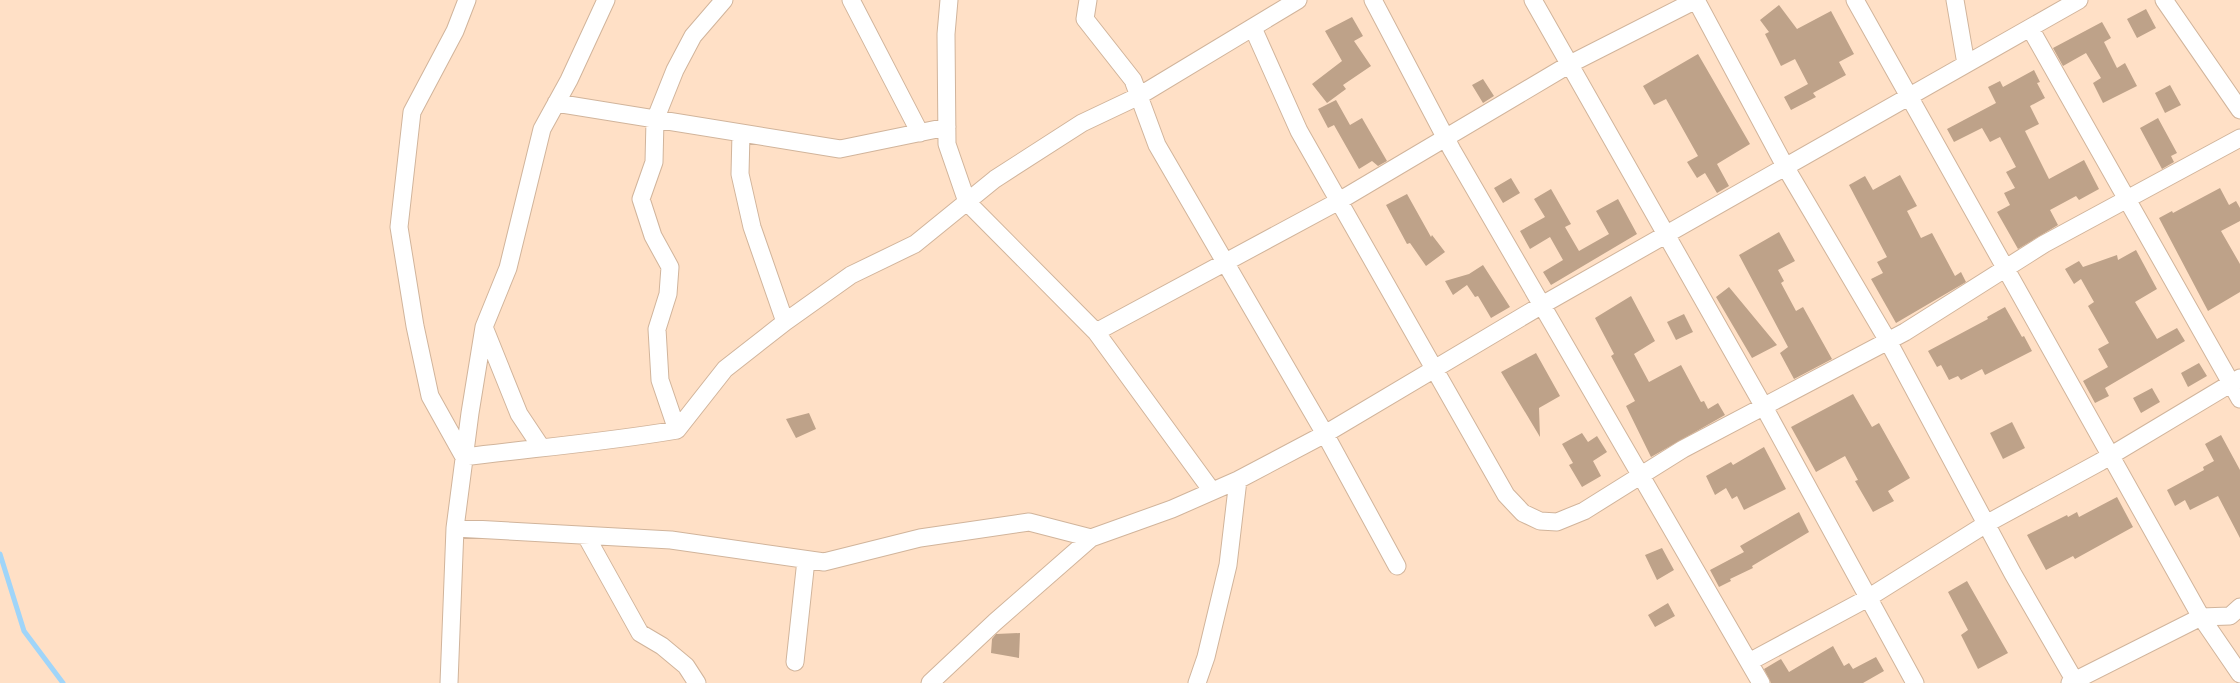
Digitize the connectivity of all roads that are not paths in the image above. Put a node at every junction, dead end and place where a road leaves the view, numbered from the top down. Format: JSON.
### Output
{"nodes":[{"id":1,"x":467,"y":0,"type":"edge"},
{"id":2,"x":606,"y":0,"type":"edge"},
{"id":3,"x":724,"y":0,"type":"edge"},
{"id":4,"x":851,"y":0,"type":"edge"},
{"id":5,"x":948,"y":0,"type":"edge"},
{"id":6,"x":1088,"y":0,"type":"edge"},
{"id":7,"x":1298,"y":0,"type":"edge"},
{"id":8,"x":1373,"y":0,"type":"edge"},
{"id":9,"x":1533,"y":0,"type":"edge"},
{"id":10,"x":1696,"y":0,"type":"edge"},
{"id":11,"x":1855,"y":0,"type":"edge"},
{"id":12,"x":1955,"y":0,"type":"edge"},
{"id":13,"x":2079,"y":0,"type":"edge"},
{"id":14,"x":2164,"y":0,"type":"edge"},
{"id":15,"x":1254,"y":28,"type":"junction"},
{"id":16,"x":2030,"y":28,"type":"junction"},
{"id":17,"x":1570,"y":64,"type":"junction"},
{"id":18,"x":1966,"y":64,"type":"junction"},
{"id":19,"x":1139,"y":96,"type":"junction"},
{"id":20,"x":1908,"y":98,"type":"junction"},
{"id":21,"x":556,"y":104,"type":"junction"},
{"id":22,"x":2240,"y":110,"type":"edge"},
{"id":23,"x":655,"y":120,"type":"junction"},
{"id":24,"x":947,"y":128,"type":"junction"},
{"id":25,"x":920,"y":133,"type":"junction"},
{"id":26,"x":741,"y":134,"type":"junction"},
{"id":27,"x":1445,"y":137,"type":"junction"},
{"id":28,"x":2240,"y":138,"type":"edge"},
{"id":29,"x":1786,"y":168,"type":"junction"},
{"id":30,"x":2128,"y":199,"type":"junction"},
{"id":31,"x":1339,"y":201,"type":"junction"},
{"id":32,"x":967,"y":202,"type":"junction"},
{"id":33,"x":1667,"y":235,"type":"junction"},
{"id":34,"x":1225,"y":262,"type":"junction"},
{"id":35,"x":2006,"y":268,"type":"junction"},
{"id":36,"x":1542,"y":305,"type":"junction"},
{"id":37,"x":785,"y":322,"type":"junction"},
{"id":38,"x":484,"y":327,"type":"junction"},
{"id":39,"x":1096,"y":332,"type":"junction"},
{"id":40,"x":1888,"y":341,"type":"junction"},
{"id":41,"x":1435,"y":369,"type":"junction"},
{"id":42,"x":2236,"y":381,"type":"edge"},
{"id":43,"x":2240,"y":399,"type":"edge"},
{"id":44,"x":1764,"y":407,"type":"junction"},
{"id":45,"x":677,"y":430,"type":"junction"},
{"id":46,"x":1325,"y":434,"type":"junction"},
{"id":47,"x":541,"y":447,"type":"junction"},
{"id":48,"x":2111,"y":455,"type":"junction"},
{"id":49,"x":464,"y":457,"type":"junction"},
{"id":50,"x":1641,"y":476,"type":"junction"},
{"id":51,"x":1238,"y":480,"type":"junction"},
{"id":52,"x":1212,"y":491,"type":"junction"},
{"id":53,"x":1986,"y":524,"type":"junction"},
{"id":54,"x":455,"y":528,"type":"junction"},
{"id":55,"x":586,"y":536,"type":"junction"},
{"id":56,"x":1091,"y":538,"type":"junction"},
{"id":57,"x":806,"y":560,"type":"junction"},
{"id":58,"x":1397,"y":566,"type":"dead end"},
{"id":59,"x":1868,"y":598,"type":"junction"},
{"id":60,"x":2240,"y":607,"type":"edge"},
{"id":61,"x":2201,"y":617,"type":"junction"},
{"id":62,"x":795,"y":662,"type":"dead end"},
{"id":63,"x":1749,"y":662,"type":"junction"},
{"id":64,"x":2240,"y":674,"type":"edge"},
{"id":65,"x":2073,"y":682,"type":"edge"},
{"id":66,"x":450,"y":683,"type":"edge"},
{"id":67,"x":697,"y":683,"type":"edge"},
{"id":68,"x":930,"y":683,"type":"edge"},
{"id":69,"x":1197,"y":683,"type":"edge"},
{"id":70,"x":1761,"y":683,"type":"edge"},
{"id":71,"x":1915,"y":683,"type":"edge"}],
"edges":[{"from":1,"to":49,"type":"street"},
{"from":2,"to":21,"type":"street"},
{"from":3,"to":23,"type":"street"},
{"from":4,"to":25,"type":"street"},
{"from":5,"to":24,"type":"street"},
{"from":6,"to":19,"type":"street"},
{"from":7,"to":15,"type":"street"},
{"from":8,"to":27,"type":"street"},
{"from":9,"to":17,"type":"street"},
{"from":10,"to":17,"type":"street"},
{"from":10,"to":29,"type":"street"},
{"from":11,"to":20,"type":"street"},
{"from":12,"to":18,"type":"street"},
{"from":13,"to":16,"type":"street"},
{"from":14,"to":22,"type":"street"},
{"from":15,"to":19,"type":"street"},
{"from":15,"to":31,"type":"street"},
{"from":16,"to":18,"type":"street"},
{"from":16,"to":30,"type":"street"},
{"from":17,"to":27,"type":"street"},
{"from":17,"to":33,"type":"street"},
{"from":18,"to":20,"type":"street"},
{"from":19,"to":32,"type":"street"},
{"from":19,"to":34,"type":"street"},
{"from":20,"to":29,"type":"street"},
{"from":20,"to":35,"type":"street"},
{"from":21,"to":23,"type":"street"},
{"from":21,"to":38,"type":"street"},
{"from":23,"to":26,"type":"street"},
{"from":23,"to":45,"type":"street"},
{"from":24,"to":25,"type":"street"},
{"from":24,"to":32,"type":"street"},
{"from":25,"to":26,"type":"street"},
{"from":26,"to":37,"type":"street"},
{"from":27,"to":31,"type":"street"},
{"from":27,"to":36,"type":"street"},
{"from":28,"to":30,"type":"street"},
{"from":29,"to":33,"type":"street"},
{"from":29,"to":40,"type":"street"},
{"from":30,"to":35,"type":"street"},
{"from":30,"to":42,"type":"street"},
{"from":31,"to":34,"type":"street"},
{"from":31,"to":41,"type":"street"},
{"from":32,"to":37,"type":"street"},
{"from":32,"to":39,"type":"street"},
{"from":33,"to":36,"type":"street"},
{"from":33,"to":44,"type":"street"},
{"from":34,"to":39,"type":"street"},
{"from":34,"to":46,"type":"street"},
{"from":35,"to":40,"type":"street"},
{"from":35,"to":48,"type":"street"},
{"from":36,"to":41,"type":"street"},
{"from":36,"to":50,"type":"street"},
{"from":37,"to":45,"type":"street"},
{"from":38,"to":47,"type":"street"},
{"from":38,"to":49,"type":"street"},
{"from":39,"to":52,"type":"street"},
{"from":40,"to":44,"type":"street"},
{"from":40,"to":53,"type":"street"},
{"from":41,"to":46,"type":"street"},
{"from":41,"to":50,"type":"street"},
{"from":42,"to":43,"type":"street"},
{"from":42,"to":48,"type":"street"},
{"from":44,"to":50,"type":"street"},
{"from":44,"to":59,"type":"street"},
{"from":45,"to":47,"type":"street"},
{"from":46,"to":51,"type":"street"},
{"from":46,"to":58,"type":"street"},
{"from":47,"to":49,"type":"street"},
{"from":48,"to":53,"type":"street"},
{"from":48,"to":61,"type":"street"},
{"from":49,"to":54,"type":"street"},
{"from":50,"to":63,"type":"street"},
{"from":51,"to":52,"type":"street"},
{"from":51,"to":69,"type":"street"},
{"from":52,"to":56,"type":"street"},
{"from":53,"to":59,"type":"street"},
{"from":53,"to":65,"type":"street"},
{"from":54,"to":55,"type":"street"},
{"from":54,"to":66,"type":"street"},
{"from":55,"to":57,"type":"street"},
{"from":55,"to":67,"type":"street"},
{"from":56,"to":57,"type":"street"},
{"from":56,"to":68,"type":"street"},
{"from":57,"to":62,"type":"street"},
{"from":59,"to":63,"type":"street"},
{"from":59,"to":71,"type":"street"},
{"from":60,"to":61,"type":"street"},
{"from":61,"to":64,"type":"street"},
{"from":61,"to":65,"type":"street"},
{"from":63,"to":70,"type":"street"}]}
